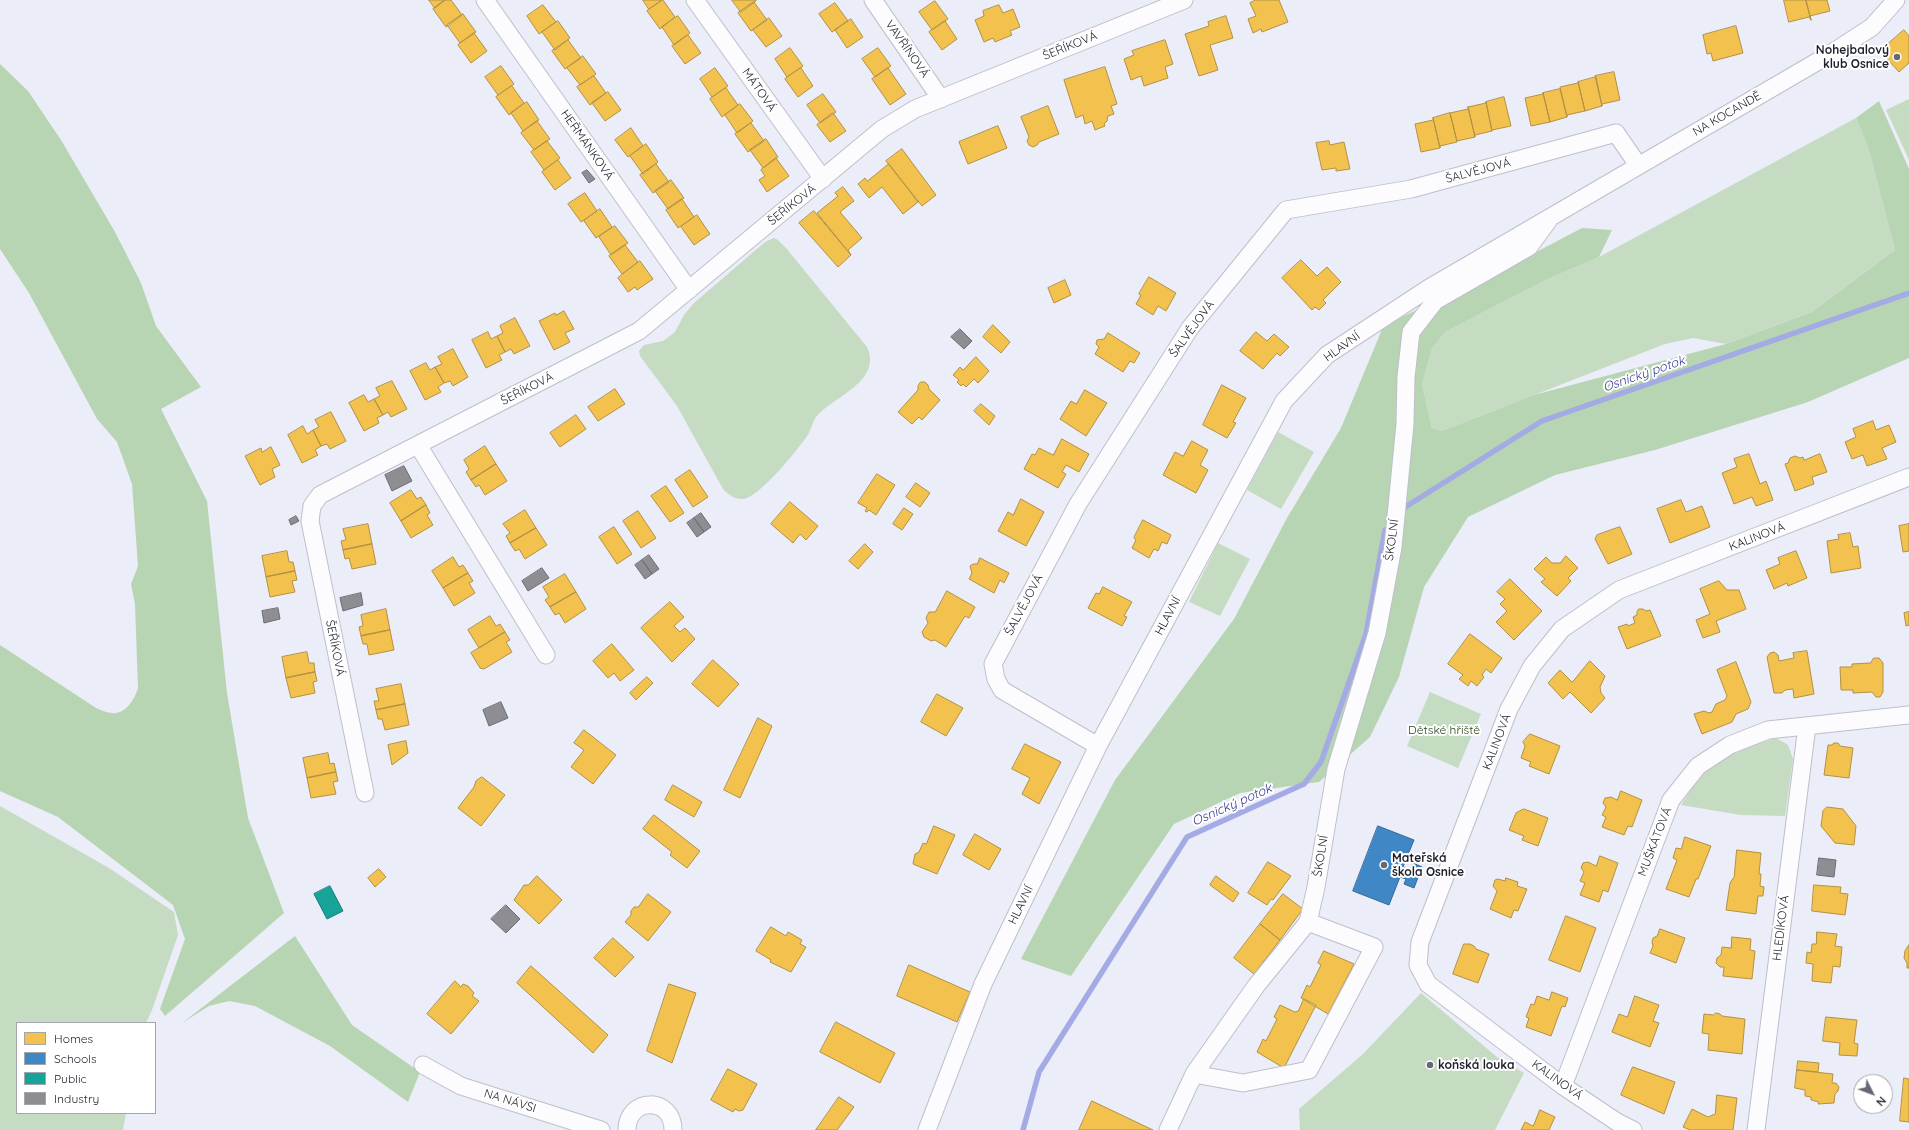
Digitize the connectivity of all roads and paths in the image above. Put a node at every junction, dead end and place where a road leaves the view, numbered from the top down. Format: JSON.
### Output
{"nodes":[{"id":1,"x":484,"y":0,"type":"edge"},
{"id":2,"x":695,"y":0,"type":"edge"},
{"id":3,"x":873,"y":0,"type":"edge"},
{"id":4,"x":1184,"y":0,"type":"edge"},
{"id":5,"x":1896,"y":0,"type":"edge"},
{"id":6,"x":941,"y":98,"type":"junction"},
{"id":7,"x":1638,"y":165,"type":"junction"},
{"id":8,"x":823,"y":179,"type":"junction"},
{"id":9,"x":1550,"y":219,"type":"junction"},
{"id":10,"x":689,"y":290,"type":"junction"},
{"id":11,"x":418,"y":445,"type":"junction"},
{"id":12,"x":1909,"y":477,"type":"edge"},
{"id":13,"x":546,"y":655,"type":"dead end"},
{"id":14,"x":1909,"y":714,"type":"edge"},
{"id":15,"x":1807,"y":726,"type":"junction"},
{"id":16,"x":1098,"y":746,"type":"junction"},
{"id":17,"x":365,"y":793,"type":"dead end"},
{"id":18,"x":1308,"y":922,"type":"junction"},
{"id":19,"x":423,"y":1065,"type":"dead end"},
{"id":20,"x":1194,"y":1074,"type":"junction"},
{"id":21,"x":1563,"y":1086,"type":"junction"},
{"id":22,"x":601,"y":1130,"type":"edge"},
{"id":23,"x":627,"y":1130,"type":"edge"},
{"id":24,"x":673,"y":1130,"type":"edge"},
{"id":25,"x":926,"y":1130,"type":"edge"},
{"id":26,"x":1168,"y":1130,"type":"edge"},
{"id":27,"x":1633,"y":1130,"type":"edge"},
{"id":28,"x":1756,"y":1130,"type":"edge"}],
"edges":[{"from":1,"to":10,"type":"street","name":"HEŘMÁNKOVÁ"},
{"from":2,"to":8,"type":"street","name":"MÁTOVÁ"},
{"from":3,"to":6,"type":"street","name":"VAVŘÍNOVÁ"},
{"from":4,"to":6,"type":"street","name":"ŠEŘÍKOVÁ"},
{"from":5,"to":7,"type":"street","name":"NA KOCANDĚ"},
{"from":6,"to":8,"type":"street","name":"ŠEŘÍKOVÁ"},
{"from":7,"to":9,"type":"street","name":"NA KOCANDĚ"},
{"from":7,"to":16,"type":"street","name":"ŠALVĚJOVÁ"},
{"from":8,"to":10,"type":"street","name":"ŠEŘÍKOVÁ"},
{"from":9,"to":16,"type":"street","name":"HLAVNÍ"},
{"from":9,"to":18,"type":"street","name":"ŠKOLNÍ"},
{"from":10,"to":11,"type":"street","name":"ŠEŘÍKOVÁ"},
{"from":11,"to":13,"type":"street"},
{"from":11,"to":17,"type":"street","name":"ŠEŘÍKOVÁ"},
{"from":12,"to":21,"type":"street","name":"KALINOVÁ"},
{"from":14,"to":15,"type":"street","name":"MUŠKÁTOVÁ"},
{"from":15,"to":21,"type":"street","name":"MUŠKÁTOVÁ"},
{"from":15,"to":28,"type":"street","name":"HLEDÍKOVÁ"},
{"from":16,"to":25,"type":"street","name":"HLAVNÍ"},
{"from":18,"to":20,"type":"street","name":"ŠKOLNÍ"},
{"from":18,"to":20,"type":"street"},
{"from":19,"to":22,"type":"street","name":"NA NÁVSI"},
{"from":20,"to":26,"type":"street","name":"ŠKOLNÍ"},
{"from":21,"to":27,"type":"street","name":"KALINOVÁ"},
{"from":23,"to":24,"type":"street"}]}
